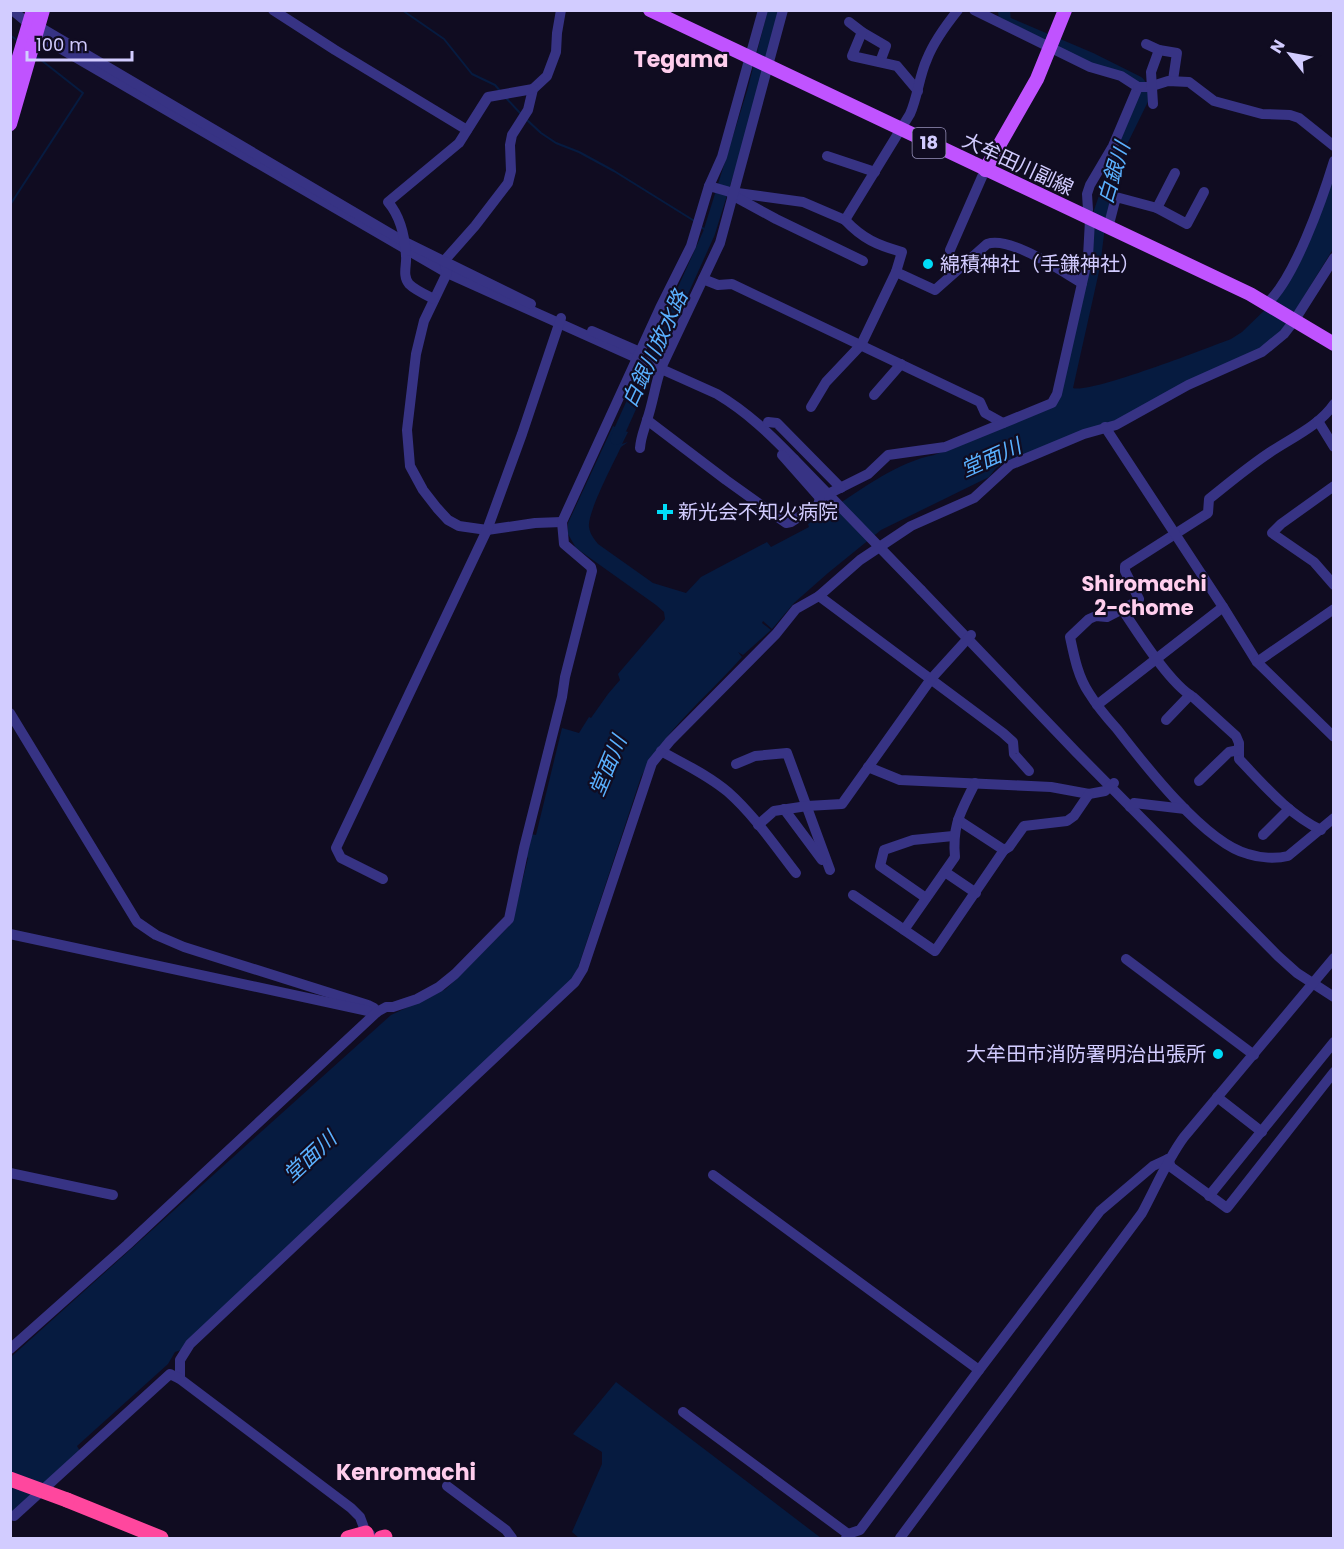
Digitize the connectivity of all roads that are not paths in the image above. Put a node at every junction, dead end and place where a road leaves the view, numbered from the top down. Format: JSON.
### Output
{"nodes":[{"id":1,"x":12,"y":10,"type":"edge"},
{"id":2,"x":43,"y":10,"type":"edge"},
{"id":3,"x":273,"y":10,"type":"edge"},
{"id":4,"x":561,"y":10,"type":"edge"},
{"id":5,"x":650,"y":10,"type":"edge"},
{"id":6,"x":763,"y":10,"type":"edge"},
{"id":7,"x":783,"y":10,"type":"edge"},
{"id":8,"x":958,"y":10,"type":"edge"},
{"id":9,"x":974,"y":10,"type":"edge"},
{"id":10,"x":1065,"y":10,"type":"edge"},
{"id":11,"x":849,"y":22,"type":"dead end"},
{"id":12,"x":34,"y":24,"type":"edge"},
{"id":13,"x":861,"y":32,"type":"junction"},
{"id":14,"x":1053,"y":42,"type":"junction"},
{"id":15,"x":1146,"y":44,"type":"dead end"},
{"id":16,"x":1159,"y":50,"type":"junction"},
{"id":17,"x":751,"y":59,"type":"junction"},
{"id":18,"x":880,"y":62,"type":"junction"},
{"id":19,"x":767,"y":67,"type":"junction"},
{"id":20,"x":1173,"y":81,"type":"junction"},
{"id":21,"x":1151,"y":86,"type":"junction"},
{"id":22,"x":10,"y":87,"type":"edge"},
{"id":23,"x":1138,"y":87,"type":"junction"},
{"id":24,"x":534,"y":89,"type":"junction"},
{"id":25,"x":918,"y":91,"type":"junction"},
{"id":26,"x":1154,"y":104,"type":"dead end"},
{"id":27,"x":10,"y":124,"type":"edge"},
{"id":28,"x":900,"y":129,"type":"junction"},
{"id":29,"x":467,"y":130,"type":"junction"},
{"id":30,"x":1334,"y":146,"type":"edge"},
{"id":31,"x":827,"y":156,"type":"dead end"},
{"id":32,"x":1334,"y":161,"type":"edge"},
{"id":33,"x":985,"y":170,"type":"junction"},
{"id":34,"x":875,"y":172,"type":"junction"},
{"id":35,"x":1175,"y":173,"type":"dead end"},
{"id":36,"x":711,"y":186,"type":"junction"},
{"id":37,"x":1204,"y":192,"type":"dead end"},
{"id":38,"x":732,"y":193,"type":"junction"},
{"id":39,"x":1157,"y":208,"type":"junction"},
{"id":40,"x":1087,"y":219,"type":"junction"},
{"id":41,"x":845,"y":220,"type":"junction"},
{"id":42,"x":1108,"y":228,"type":"junction"},
{"id":43,"x":404,"y":245,"type":"junction"},
{"id":44,"x":950,"y":250,"type":"dead end"},
{"id":45,"x":1334,"y":258,"type":"edge"},
{"id":46,"x":444,"y":261,"type":"junction"},
{"id":47,"x":862,"y":261,"type":"dead end"},
{"id":48,"x":896,"y":272,"type":"junction"},
{"id":49,"x":447,"y":273,"type":"junction"},
{"id":50,"x":703,"y":279,"type":"junction"},
{"id":51,"x":1082,"y":283,"type":"junction"},
{"id":52,"x":434,"y":299,"type":"junction"},
{"id":53,"x":1268,"y":305,"type":"junction"},
{"id":54,"x":1293,"y":320,"type":"junction"},
{"id":55,"x":560,"y":321,"type":"junction"},
{"id":56,"x":1334,"y":344,"type":"edge"},
{"id":57,"x":861,"y":345,"type":"junction"},
{"id":58,"x":638,"y":355,"type":"junction"},
{"id":59,"x":901,"y":364,"type":"junction"},
{"id":60,"x":662,"y":365,"type":"junction"},
{"id":61,"x":874,"y":395,"type":"dead end"},
{"id":62,"x":1334,"y":404,"type":"edge"},
{"id":63,"x":811,"y":407,"type":"dead end"},
{"id":64,"x":647,"y":420,"type":"junction"},
{"id":65,"x":1318,"y":421,"type":"junction"},
{"id":66,"x":1003,"y":423,"type":"junction"},
{"id":67,"x":765,"y":424,"type":"junction"},
{"id":68,"x":1105,"y":427,"type":"junction"},
{"id":69,"x":1334,"y":447,"type":"edge"},
{"id":70,"x":640,"y":448,"type":"dead end"},
{"id":71,"x":1334,"y":486,"type":"edge"},
{"id":72,"x":841,"y":488,"type":"junction"},
{"id":73,"x":820,"y":498,"type":"junction"},
{"id":74,"x":562,"y":522,"type":"junction"},
{"id":75,"x":487,"y":530,"type":"junction"},
{"id":76,"x":1174,"y":534,"type":"junction"},
{"id":77,"x":1334,"y":585,"type":"edge"},
{"id":78,"x":819,"y":596,"type":"junction"},
{"id":79,"x":1223,"y":607,"type":"junction"},
{"id":80,"x":1122,"y":609,"type":"junction"},
{"id":81,"x":1334,"y":609,"type":"edge"},
{"id":82,"x":969,"y":637,"type":"junction"},
{"id":83,"x":1157,"y":659,"type":"junction"},
{"id":84,"x":1257,"y":662,"type":"junction"},
{"id":85,"x":931,"y":679,"type":"junction"},
{"id":86,"x":1190,"y":695,"type":"junction"},
{"id":87,"x":1097,"y":705,"type":"junction"},
{"id":88,"x":10,"y":713,"type":"edge"},
{"id":89,"x":1166,"y":720,"type":"dead end"},
{"id":90,"x":1334,"y":737,"type":"edge"},
{"id":91,"x":1239,"y":750,"type":"junction"},
{"id":92,"x":662,"y":751,"type":"junction"},
{"id":93,"x":736,"y":764,"type":"dead end"},
{"id":94,"x":868,"y":767,"type":"junction"},
{"id":95,"x":1029,"y":771,"type":"dead end"},
{"id":96,"x":1199,"y":781,"type":"dead end"},
{"id":97,"x":975,"y":783,"type":"junction"},
{"id":98,"x":1112,"y":784,"type":"junction"},
{"id":99,"x":1089,"y":794,"type":"junction"},
{"id":100,"x":1132,"y":805,"type":"junction"},
{"id":101,"x":807,"y":806,"type":"junction"},
{"id":102,"x":1185,"y":808,"type":"junction"},
{"id":103,"x":784,"y":809,"type":"junction"},
{"id":104,"x":1289,"y":809,"type":"junction"},
{"id":105,"x":1334,"y":818,"type":"edge"},
{"id":106,"x":958,"y":820,"type":"junction"},
{"id":107,"x":758,"y":825,"type":"junction"},
{"id":108,"x":1320,"y":830,"type":"junction"},
{"id":109,"x":1263,"y":834,"type":"dead end"},
{"id":110,"x":953,"y":836,"type":"junction"},
{"id":111,"x":1004,"y":850,"type":"junction"},
{"id":112,"x":945,"y":872,"type":"junction"},
{"id":113,"x":796,"y":873,"type":"dead end"},
{"id":114,"x":383,"y":879,"type":"dead end"},
{"id":115,"x":976,"y":893,"type":"junction"},
{"id":116,"x":853,"y":895,"type":"dead end"},
{"id":117,"x":926,"y":898,"type":"junction"},
{"id":118,"x":904,"y":930,"type":"junction"},
{"id":119,"x":10,"y":934,"type":"edge"},
{"id":120,"x":1334,"y":958,"type":"edge"},
{"id":121,"x":1126,"y":959,"type":"dead end"},
{"id":122,"x":1315,"y":981,"type":"junction"},
{"id":123,"x":1334,"y":990,"type":"edge"},
{"id":124,"x":1334,"y":997,"type":"edge"},
{"id":125,"x":377,"y":1012,"type":"junction"},
{"id":126,"x":1334,"y":1042,"type":"edge"},
{"id":127,"x":1254,"y":1055,"type":"junction"},
{"id":128,"x":1334,"y":1072,"type":"edge"},
{"id":129,"x":1217,"y":1097,"type":"junction"},
{"id":130,"x":1262,"y":1132,"type":"junction"},
{"id":131,"x":1168,"y":1159,"type":"junction"},
{"id":132,"x":10,"y":1173,"type":"edge"},
{"id":133,"x":713,"y":1175,"type":"dead end"},
{"id":134,"x":113,"y":1195,"type":"dead end"},
{"id":135,"x":1209,"y":1196,"type":"junction"},
{"id":136,"x":10,"y":1349,"type":"edge"},
{"id":137,"x":979,"y":1370,"type":"junction"},
{"id":138,"x":180,"y":1379,"type":"junction"},
{"id":139,"x":683,"y":1412,"type":"dead end"},
{"id":140,"x":10,"y":1479,"type":"edge"},
{"id":141,"x":447,"y":1486,"type":"dead end"},
{"id":142,"x":15,"y":1516,"type":"dead end"},
{"id":143,"x":138,"y":1528,"type":"junction"},
{"id":144,"x":367,"y":1536,"type":"edge"},
{"id":145,"x":847,"y":1536,"type":"edge"},
{"id":146,"x":385,"y":1538,"type":"edge"},
{"id":147,"x":161,"y":1539,"type":"edge"},
{"id":148,"x":168,"y":1539,"type":"edge"},
{"id":149,"x":348,"y":1539,"type":"edge"},
{"id":150,"x":512,"y":1539,"type":"edge"},
{"id":151,"x":900,"y":1539,"type":"edge"}],
"edges":[{"from":1,"to":12,"type":"street"},
{"from":2,"to":12,"type":"main road"},
{"from":3,"to":29,"type":"street"},
{"from":4,"to":24,"type":"street"},
{"from":5,"to":17,"type":"main road","name":"大牟田川副線","number":"18"},
{"from":6,"to":17,"type":"street"},
{"from":7,"to":19,"type":"street"},
{"from":8,"to":25,"type":"street"},
{"from":9,"to":14,"type":"street"},
{"from":10,"to":14,"type":"main road"},
{"from":11,"to":13,"type":"street"},
{"from":12,"to":22,"type":"main road"},
{"from":12,"to":27,"type":"main road"},
{"from":12,"to":43,"type":"street"},
{"from":13,"to":18,"type":"street"},
{"from":13,"to":18,"type":"street"},
{"from":14,"to":23,"type":"street"},
{"from":14,"to":33,"type":"main road"},
{"from":15,"to":16,"type":"street"},
{"from":16,"to":20,"type":"street"},
{"from":16,"to":21,"type":"street"},
{"from":17,"to":19,"type":"main road","name":"大牟田川副線","number":"18"},
{"from":17,"to":36,"type":"street"},
{"from":18,"to":25,"type":"street"},
{"from":19,"to":28,"type":"main road","name":"大牟田川副線","number":"18"},
{"from":19,"to":38,"type":"street"},
{"from":20,"to":21,"type":"street"},
{"from":20,"to":30,"type":"street"},
{"from":21,"to":23,"type":"street"},
{"from":21,"to":26,"type":"street"},
{"from":23,"to":40,"type":"street"},
{"from":24,"to":29,"type":"street"},
{"from":24,"to":46,"type":"street"},
{"from":25,"to":28,"type":"street"},
{"from":28,"to":33,"type":"main road","name":"大牟田川副線","number":"18"},
{"from":28,"to":34,"type":"street"},
{"from":29,"to":43,"type":"street"},
{"from":31,"to":34,"type":"street"},
{"from":32,"to":53,"type":"street"},
{"from":33,"to":40,"type":"main road","name":"大牟田川副線","number":"18"},
{"from":33,"to":44,"type":"street"},
{"from":34,"to":41,"type":"street"},
{"from":35,"to":39,"type":"street"},
{"from":36,"to":38,"type":"street"},
{"from":36,"to":58,"type":"street"},
{"from":37,"to":39,"type":"street"},
{"from":38,"to":41,"type":"street"},
{"from":38,"to":47,"type":"street"},
{"from":38,"to":50,"type":"street"},
{"from":39,"to":42,"type":"street"},
{"from":40,"to":42,"type":"main road","name":"大牟田川副線","number":"18"},
{"from":40,"to":51,"type":"street"},
{"from":41,"to":48,"type":"street"},
{"from":42,"to":53,"type":"main road","name":"大牟田川副線","number":"18"},
{"from":43,"to":46,"type":"street"},
{"from":43,"to":49,"type":"street"},
{"from":43,"to":52,"type":"street"},
{"from":45,"to":54,"type":"street"},
{"from":46,"to":49,"type":"street"},
{"from":46,"to":55,"type":"street"},
{"from":48,"to":51,"type":"street"},
{"from":48,"to":57,"type":"street"},
{"from":49,"to":52,"type":"street"},
{"from":49,"to":55,"type":"street"},
{"from":50,"to":57,"type":"street"},
{"from":50,"to":60,"type":"street"},
{"from":51,"to":66,"type":"street"},
{"from":52,"to":75,"type":"street"},
{"from":53,"to":54,"type":"main road","name":"大牟田川副線","number":"18"},
{"from":54,"to":56,"type":"main road","name":"大牟田川副線","number":"18"},
{"from":54,"to":68,"type":"street"},
{"from":55,"to":58,"type":"street"},
{"from":55,"to":75,"type":"street"},
{"from":57,"to":59,"type":"street"},
{"from":57,"to":63,"type":"street"},
{"from":58,"to":60,"type":"street"},
{"from":58,"to":74,"type":"street"},
{"from":59,"to":61,"type":"street"},
{"from":59,"to":66,"type":"street"},
{"from":60,"to":64,"type":"street"},
{"from":60,"to":67,"type":"street"},
{"from":62,"to":65,"type":"street"},
{"from":64,"to":70,"type":"street"},
{"from":64,"to":73,"type":"street"},
{"from":65,"to":69,"type":"street"},
{"from":65,"to":76,"type":"street"},
{"from":66,"to":72,"type":"street"},
{"from":67,"to":72,"type":"street"},
{"from":67,"to":73,"type":"street"},
{"from":67,"to":82,"type":"street"},
{"from":68,"to":76,"type":"street"},
{"from":68,"to":78,"type":"street"},
{"from":71,"to":77,"type":"street"},
{"from":72,"to":73,"type":"street"},
{"from":74,"to":75,"type":"street"},
{"from":74,"to":125,"type":"street"},
{"from":75,"to":114,"type":"street"},
{"from":76,"to":79,"type":"street"},
{"from":76,"to":80,"type":"street"},
{"from":78,"to":85,"type":"street"},
{"from":78,"to":92,"type":"street"},
{"from":79,"to":83,"type":"street"},
{"from":79,"to":84,"type":"street"},
{"from":80,"to":83,"type":"street"},
{"from":80,"to":87,"type":"street"},
{"from":81,"to":84,"type":"street"},
{"from":82,"to":85,"type":"street"},
{"from":82,"to":98,"type":"street"},
{"from":83,"to":86,"type":"street"},
{"from":83,"to":87,"type":"street"},
{"from":84,"to":90,"type":"street"},
{"from":85,"to":94,"type":"street"},
{"from":85,"to":95,"type":"street"},
{"from":86,"to":89,"type":"street"},
{"from":86,"to":91,"type":"street"},
{"from":87,"to":102,"type":"street"},
{"from":88,"to":125,"type":"street"},
{"from":91,"to":96,"type":"street"},
{"from":91,"to":104,"type":"street"},
{"from":92,"to":107,"type":"street"},
{"from":92,"to":138,"type":"street"},
{"from":93,"to":101,"type":"street"},
{"from":94,"to":97,"type":"street"},
{"from":94,"to":101,"type":"street"},
{"from":97,"to":99,"type":"street"},
{"from":97,"to":106,"type":"street"},
{"from":98,"to":99,"type":"street"},
{"from":98,"to":100,"type":"street"},
{"from":99,"to":111,"type":"street"},
{"from":100,"to":102,"type":"street"},
{"from":100,"to":122,"type":"street"},
{"from":101,"to":103,"type":"street"},
{"from":101,"to":103,"type":"street"},
{"from":102,"to":108,"type":"street"},
{"from":103,"to":107,"type":"street"},
{"from":104,"to":108,"type":"street"},
{"from":104,"to":109,"type":"street"},
{"from":105,"to":108,"type":"street"},
{"from":106,"to":110,"type":"street"},
{"from":106,"to":111,"type":"street"},
{"from":107,"to":113,"type":"street"},
{"from":110,"to":112,"type":"street"},
{"from":110,"to":117,"type":"street"},
{"from":111,"to":115,"type":"street"},
{"from":112,"to":115,"type":"street"},
{"from":112,"to":117,"type":"street"},
{"from":115,"to":118,"type":"street"},
{"from":116,"to":118,"type":"street"},
{"from":117,"to":118,"type":"street"},
{"from":119,"to":125,"type":"street"},
{"from":120,"to":122,"type":"street"},
{"from":121,"to":127,"type":"street"},
{"from":122,"to":123,"type":"street"},
{"from":122,"to":124,"type":"street"},
{"from":122,"to":127,"type":"street"},
{"from":125,"to":136,"type":"street"},
{"from":126,"to":130,"type":"street"},
{"from":127,"to":129,"type":"street"},
{"from":128,"to":135,"type":"street"},
{"from":129,"to":130,"type":"street"},
{"from":129,"to":131,"type":"street"},
{"from":130,"to":135,"type":"street"},
{"from":131,"to":135,"type":"street"},
{"from":131,"to":137,"type":"street"},
{"from":131,"to":151,"type":"street"},
{"from":132,"to":134,"type":"street"},
{"from":133,"to":137,"type":"street"},
{"from":137,"to":145,"type":"street"},
{"from":138,"to":142,"type":"street"},
{"from":138,"to":144,"type":"street"},
{"from":139,"to":145,"type":"street"},
{"from":140,"to":143,"type":"highway","bridge":true},
{"from":141,"to":150,"type":"street"},
{"from":143,"to":147,"type":"highway"},
{"from":143,"to":148,"type":"highway"},
{"from":144,"to":146,"type":"street"},
{"from":144,"to":149,"type":"highway"}]}
